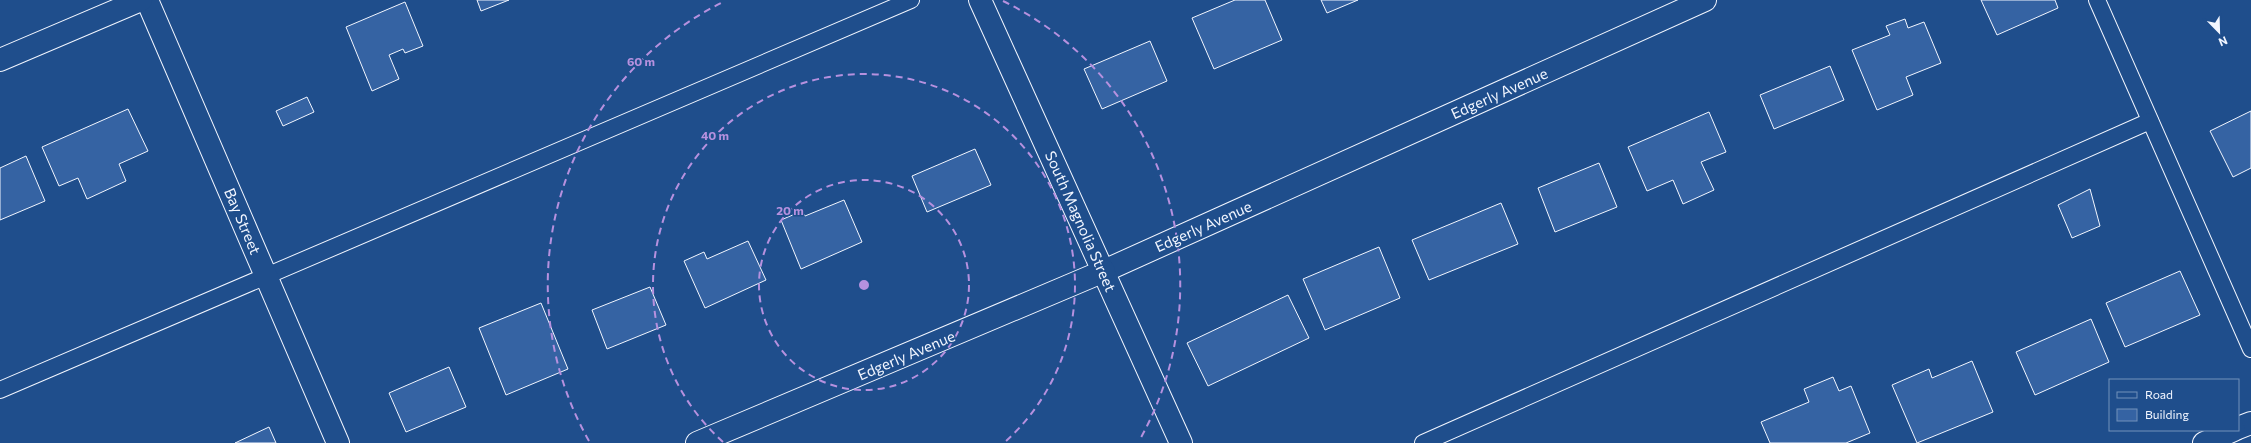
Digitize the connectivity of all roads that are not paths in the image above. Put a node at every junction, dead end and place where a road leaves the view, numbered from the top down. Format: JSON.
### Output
{"nodes":[{"id":1,"x":141,"y":0,"type":"edge"},
{"id":2,"x":147,"y":0,"type":"edge"},
{"id":3,"x":912,"y":0,"type":"edge"},
{"id":4,"x":980,"y":0,"type":"edge"},
{"id":5,"x":1705,"y":0,"type":"edge"},
{"id":6,"x":2097,"y":0,"type":"edge"},
{"id":7,"x":0,"y":60,"type":"edge"},
{"id":8,"x":2150,"y":121,"type":"junction"},
{"id":9,"x":1104,"y":271,"type":"junction"},
{"id":10,"x":266,"y":277,"type":"junction"},
{"id":11,"x":2251,"y":349,"type":"edge"},
{"id":12,"x":0,"y":390,"type":"edge"},
{"id":13,"x":2251,"y":422,"type":"edge"},
{"id":14,"x":2239,"y":428,"type":"edge"},
{"id":15,"x":2232,"y":431,"type":"edge"},
{"id":16,"x":338,"y":443,"type":"edge"},
{"id":17,"x":697,"y":443,"type":"edge"},
{"id":18,"x":1181,"y":443,"type":"edge"},
{"id":19,"x":1423,"y":443,"type":"edge"},
{"id":20,"x":2204,"y":443,"type":"edge"}],
"edges":[{"from":1,"to":7,"type":"street"},
{"from":2,"to":10,"type":"street","name":"Bay Street"},
{"from":3,"to":10,"type":"lane"},
{"from":4,"to":9,"type":"street","name":"South Magnolia Street"},
{"from":5,"to":9,"type":"street","name":"Edgerly Avenue"},
{"from":6,"to":8,"type":"lane"},
{"from":8,"to":11,"type":"lane"},
{"from":8,"to":19,"type":"lane"},
{"from":9,"to":17,"type":"street","name":"Edgerly Avenue"},
{"from":9,"to":18,"type":"street","name":"South Magnolia Street"},
{"from":10,"to":12,"type":"lane"},
{"from":10,"to":16,"type":"street","name":"Bay Street"},
{"from":13,"to":14,"type":"street"},
{"from":15,"to":20,"type":"street"}]}
